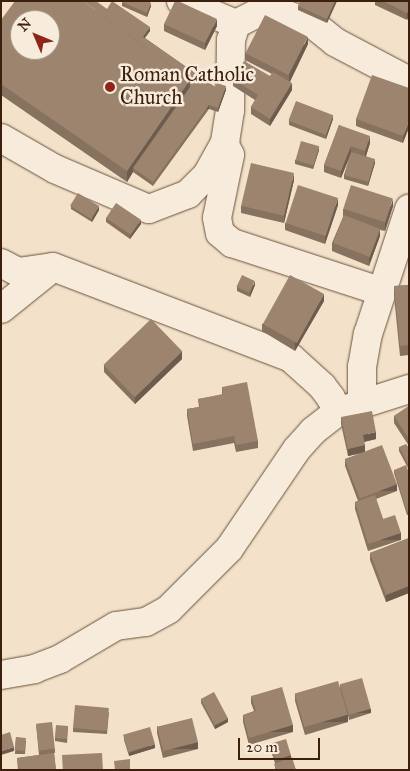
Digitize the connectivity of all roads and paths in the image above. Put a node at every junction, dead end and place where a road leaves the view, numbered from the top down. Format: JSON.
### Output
{"nodes":[{"id":1,"x":181,"y":1,"type":"edge"},
{"id":2,"x":236,"y":24,"type":"junction"},
{"id":3,"x":409,"y":81,"type":"edge"},
{"id":4,"x":1,"y":138,"type":"edge"},
{"id":5,"x":225,"y":142,"type":"junction"},
{"id":6,"x":409,"y":209,"type":"edge"},
{"id":7,"x":1,"y":263,"type":"edge"},
{"id":8,"x":53,"y":267,"type":"junction"},
{"id":9,"x":380,"y":291,"type":"junction"},
{"id":10,"x":1,"y":309,"type":"edge"},
{"id":11,"x":409,"y":389,"type":"edge"},
{"id":12,"x":349,"y":409,"type":"junction"},
{"id":13,"x":1,"y":675,"type":"edge"}],
"edges":[{"from":1,"to":2,"type":"street"},
{"from":2,"to":3,"type":"street"},
{"from":2,"to":5,"type":"street"},
{"from":4,"to":5,"type":"street"},
{"from":5,"to":9,"type":"street"},
{"from":6,"to":9,"type":"street"},
{"from":7,"to":8,"type":"street"},
{"from":8,"to":10,"type":"street"},
{"from":8,"to":12,"type":"street"},
{"from":9,"to":12,"type":"street"},
{"from":11,"to":12,"type":"street"},
{"from":12,"to":13,"type":"street"}]}
